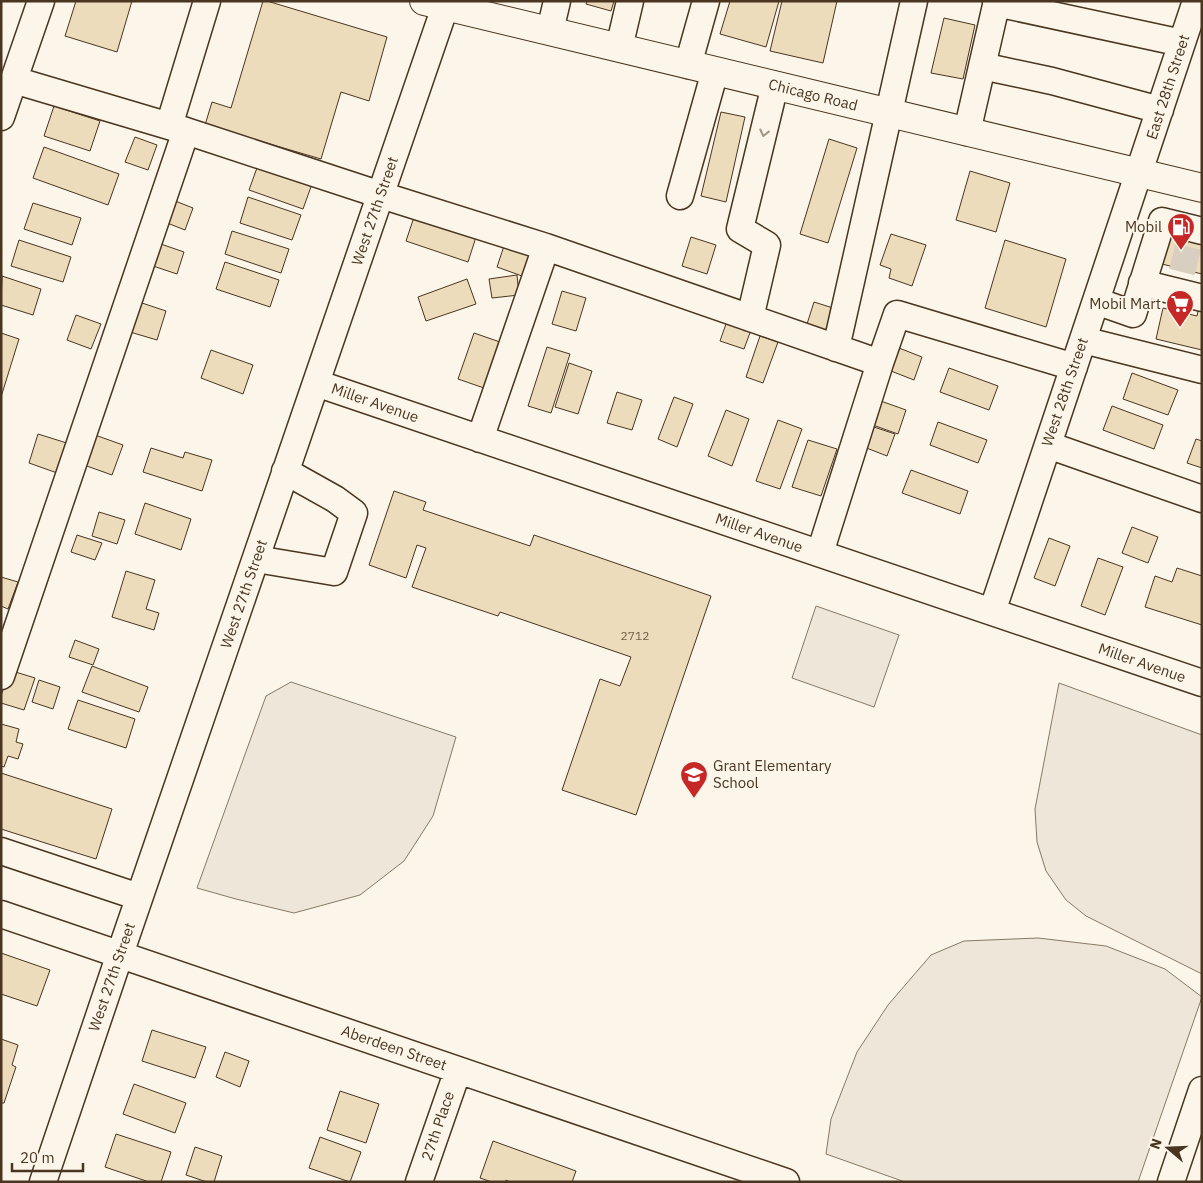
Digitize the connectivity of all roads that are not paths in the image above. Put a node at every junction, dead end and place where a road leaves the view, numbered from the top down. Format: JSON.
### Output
{"nodes":[{"id":1,"x":40,"y":1,"type":"edge"},
{"id":2,"x":207,"y":1,"type":"edge"},
{"id":3,"x":557,"y":1,"type":"edge"},
{"id":4,"x":630,"y":1,"type":"edge"},
{"id":5,"x":706,"y":1,"type":"edge"},
{"id":6,"x":914,"y":1,"type":"edge"},
{"id":7,"x":997,"y":2,"type":"edge"},
{"id":8,"x":439,"y":3,"type":"edge"},
{"id":9,"x":1195,"y":3,"type":"edge"},
{"id":10,"x":550,"y":31,"type":"junction"},
{"id":11,"x":1182,"y":43,"type":"junction"},
{"id":12,"x":619,"y":48,"type":"junction"},
{"id":13,"x":688,"y":65,"type":"junction"},
{"id":14,"x":982,"y":66,"type":"junction"},
{"id":15,"x":714,"y":71,"type":"junction"},
{"id":16,"x":14,"y":80,"type":"junction"},
{"id":17,"x":775,"y":86,"type":"junction"},
{"id":18,"x":1160,"y":110,"type":"junction"},
{"id":19,"x":889,"y":113,"type":"junction"},
{"id":20,"x":1,"y":117,"type":"edge"},
{"id":21,"x":178,"y":129,"type":"junction"},
{"id":22,"x":967,"y":132,"type":"junction"},
{"id":23,"x":1139,"y":173,"type":"junction"},
{"id":24,"x":1202,"y":188,"type":"edge"},
{"id":25,"x":381,"y":195,"type":"junction"},
{"id":26,"x":680,"y":196,"type":"dead end"},
{"id":27,"x":1195,"y":232,"type":"edge"},
{"id":28,"x":546,"y":247,"type":"junction"},
{"id":29,"x":1142,"y":283,"type":"junction"},
{"id":30,"x":1202,"y":298,"type":"edge"},
{"id":31,"x":1096,"y":301,"type":"junction"},
{"id":32,"x":750,"y":318,"type":"junction"},
{"id":33,"x":1083,"y":340,"type":"junction"},
{"id":34,"x":836,"y":348,"type":"junction"},
{"id":35,"x":880,"y":363,"type":"junction"},
{"id":36,"x":1074,"y":367,"type":"junction"},
{"id":37,"x":1202,"y":370,"type":"edge"},
{"id":38,"x":316,"y":383,"type":"junction"},
{"id":39,"x":480,"y":439,"type":"junction"},
{"id":40,"x":1048,"y":445,"type":"junction"},
{"id":41,"x":286,"y":471,"type":"junction"},
{"id":42,"x":1202,"y":499,"type":"edge"},
{"id":43,"x":820,"y":554,"type":"junction"},
{"id":44,"x":256,"y":559,"type":"junction"},
{"id":45,"x":992,"y":612,"type":"junction"},
{"id":46,"x":1,"y":676,"type":"edge"},
{"id":47,"x":1202,"y":683,"type":"edge"},
{"id":48,"x":1,"y":850,"type":"edge"},
{"id":49,"x":139,"y":897,"type":"junction"},
{"id":50,"x":1,"y":914,"type":"edge"},
{"id":51,"x":120,"y":954,"type":"junction"},
{"id":52,"x":458,"y":1070,"type":"junction"},
{"id":53,"x":1202,"y":1090,"type":"edge"},
{"id":54,"x":42,"y":1182,"type":"edge"},
{"id":55,"x":419,"y":1182,"type":"edge"},
{"id":56,"x":786,"y":1182,"type":"edge"},
{"id":57,"x":1171,"y":1182,"type":"edge"}],
"edges":[{"from":1,"to":16,"type":"street"},
{"from":2,"to":21,"type":"street"},
{"from":3,"to":10,"type":"street"},
{"from":4,"to":12,"type":"street"},
{"from":5,"to":13,"type":"street"},
{"from":6,"to":19,"type":"street"},
{"from":7,"to":11,"type":"street"},
{"from":7,"to":14,"type":"street"},
{"from":8,"to":10,"type":"main road","name":"Chicago Road"},
{"from":8,"to":25,"type":"street","name":"West 27th Street"},
{"from":9,"to":11,"type":"street","name":"East 28th Street"},
{"from":10,"to":12,"type":"main road","name":"Chicago Road"},
{"from":11,"to":18,"type":"street","name":"East 28th Street"},
{"from":12,"to":13,"type":"main road","name":"Chicago Road"},
{"from":13,"to":15,"type":"main road","name":"Chicago Road"},
{"from":14,"to":18,"type":"street"},
{"from":14,"to":22,"type":"street"},
{"from":15,"to":17,"type":"main road","name":"Chicago Road"},
{"from":15,"to":26,"type":"street"},
{"from":16,"to":20,"type":"street"},
{"from":16,"to":21,"type":"street"},
{"from":17,"to":19,"type":"main road","name":"Chicago Road"},
{"from":17,"to":32,"type":"street","one_way":true},
{"from":18,"to":23,"type":"street","name":"East 28th Street"},
{"from":19,"to":22,"type":"main road","name":"Chicago Road"},
{"from":19,"to":34,"type":"street"},
{"from":21,"to":25,"type":"street"},
{"from":21,"to":46,"type":"street"},
{"from":22,"to":23,"type":"main road","name":"Chicago Road"},
{"from":23,"to":24,"type":"main road","name":"Chicago Road"},
{"from":23,"to":31,"type":"street","name":"West 28th Street"},
{"from":25,"to":28,"type":"street"},
{"from":25,"to":38,"type":"street","name":"West 27th Street"},
{"from":27,"to":29,"type":"street"},
{"from":28,"to":32,"type":"street"},
{"from":28,"to":39,"type":"street"},
{"from":29,"to":30,"type":"street"},
{"from":29,"to":31,"type":"street"},
{"from":31,"to":33,"type":"street","name":"West 28th Street"},
{"from":32,"to":34,"type":"street"},
{"from":33,"to":36,"type":"street","name":"West 28th Street"},
{"from":33,"to":37,"type":"street"},
{"from":34,"to":35,"type":"street"},
{"from":35,"to":36,"type":"street"},
{"from":35,"to":43,"type":"street"},
{"from":36,"to":40,"type":"street","name":"West 28th Street"},
{"from":38,"to":39,"type":"street","name":"Miller Avenue"},
{"from":38,"to":41,"type":"street","name":"West 27th Street"},
{"from":39,"to":43,"type":"street","name":"Miller Avenue"},
{"from":40,"to":42,"type":"street"},
{"from":40,"to":45,"type":"street","name":"West 28th Street"},
{"from":41,"to":44,"type":"street","name":"West 27th Street"},
{"from":41,"to":44,"type":"street"},
{"from":43,"to":45,"type":"street","name":"Miller Avenue"},
{"from":44,"to":49,"type":"street","name":"West 27th Street"},
{"from":45,"to":47,"type":"street","name":"Miller Avenue"},
{"from":48,"to":49,"type":"street"},
{"from":49,"to":51,"type":"street","name":"West 27th Street"},
{"from":50,"to":51,"type":"street","name":"Aberdeen Street"},
{"from":51,"to":52,"type":"street","name":"Aberdeen Street"},
{"from":51,"to":54,"type":"street","name":"West 27th Street"},
{"from":52,"to":55,"type":"street","name":"27th Place"},
{"from":52,"to":56,"type":"street","name":"Aberdeen Street"},
{"from":53,"to":57,"type":"street"}]}
